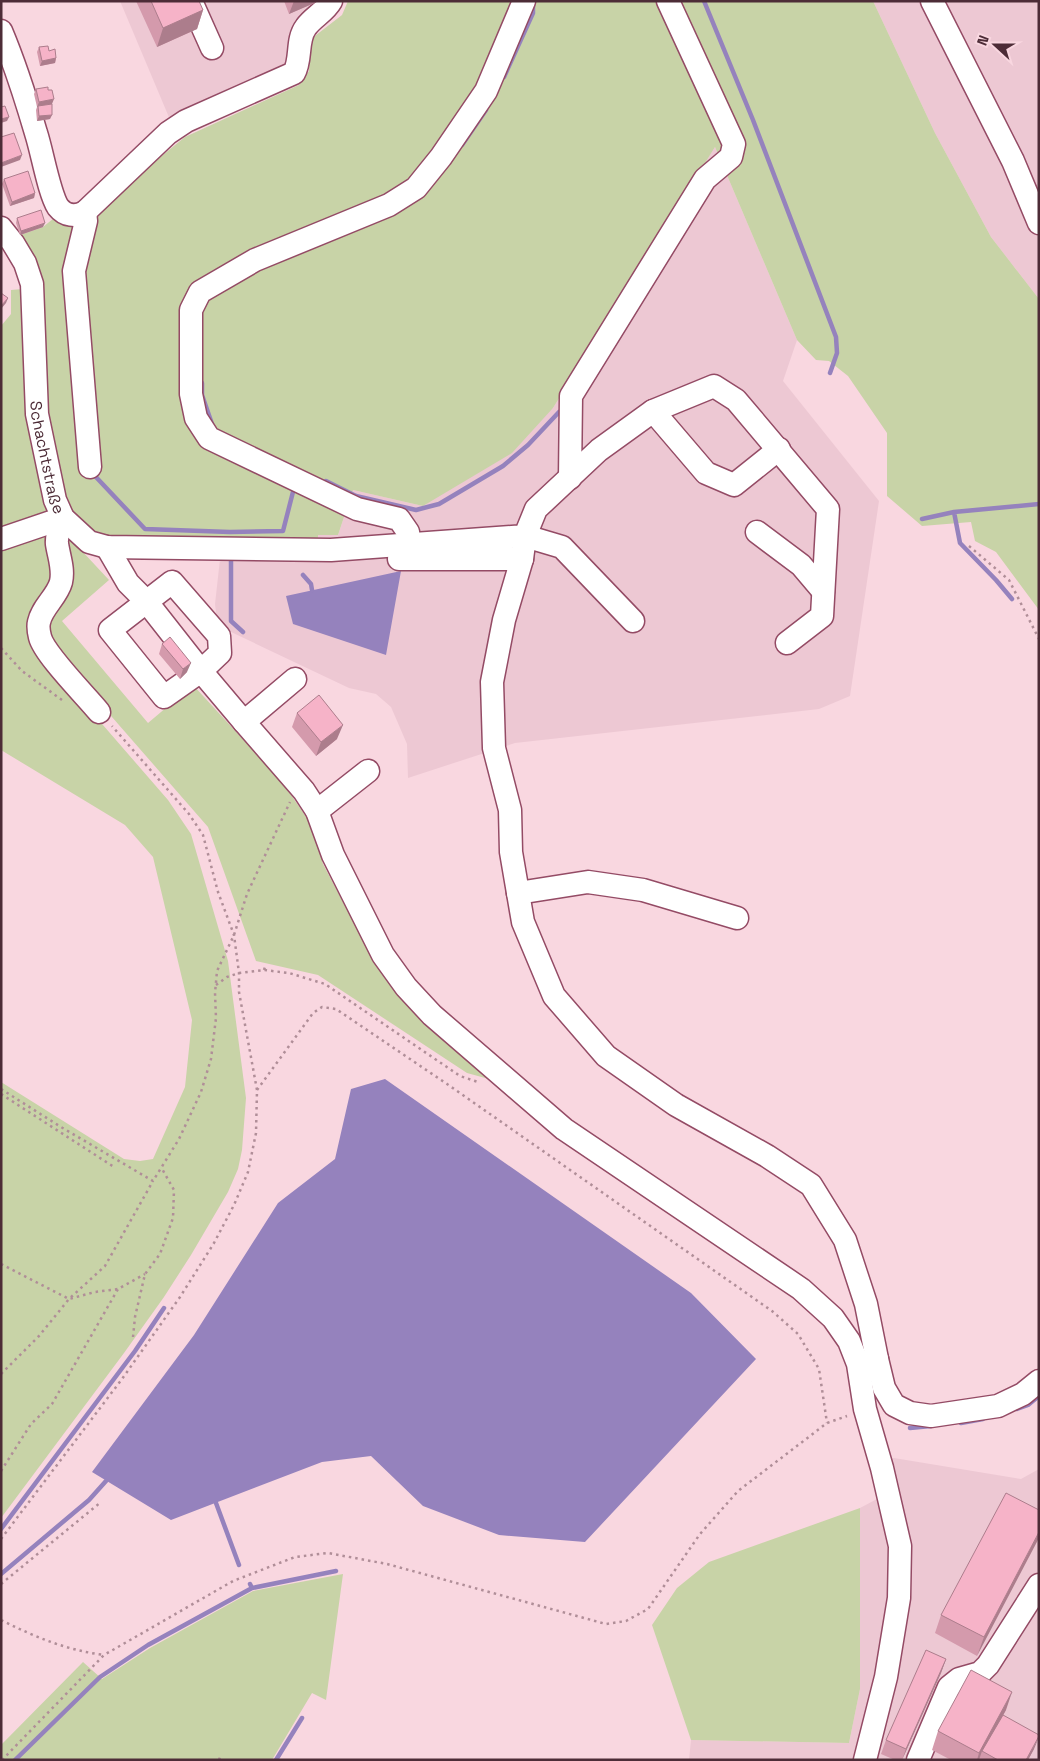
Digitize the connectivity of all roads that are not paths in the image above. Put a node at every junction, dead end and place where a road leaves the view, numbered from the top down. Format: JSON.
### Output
{"nodes":[{"id":1,"x":191,"y":1,"type":"edge"},
{"id":2,"x":331,"y":1,"type":"edge"},
{"id":3,"x":524,"y":1,"type":"edge"},
{"id":4,"x":668,"y":1,"type":"edge"},
{"id":5,"x":932,"y":1,"type":"edge"},
{"id":6,"x":1,"y":31,"type":"edge"},
{"id":7,"x":212,"y":48,"type":"dead end"},
{"id":8,"x":85,"y":212,"type":"junction"},
{"id":9,"x":1039,"y":223,"type":"edge"},
{"id":10,"x":1,"y":228,"type":"edge"},
{"id":11,"x":653,"y":411,"type":"junction"},
{"id":12,"x":779,"y":449,"type":"junction"},
{"id":13,"x":90,"y":468,"type":"dead end"},
{"id":14,"x":570,"y":478,"type":"junction"},
{"id":15,"x":63,"y":518,"type":"junction"},
{"id":16,"x":757,"y":532,"type":"dead end"},
{"id":17,"x":525,"y":536,"type":"junction"},
{"id":18,"x":1,"y":539,"type":"edge"},
{"id":19,"x":410,"y":544,"type":"junction"},
{"id":20,"x":107,"y":547,"type":"junction"},
{"id":21,"x":325,"y":550,"type":"junction"},
{"id":22,"x":522,"y":559,"type":"junction"},
{"id":23,"x":823,"y":591,"type":"junction"},
{"id":24,"x":146,"y":601,"type":"junction"},
{"id":25,"x":632,"y":621,"type":"dead end"},
{"id":26,"x":787,"y":643,"type":"dead end"},
{"id":27,"x":201,"y":671,"type":"junction"},
{"id":28,"x":296,"y":679,"type":"dead end"},
{"id":29,"x":100,"y":712,"type":"road end"},
{"id":30,"x":244,"y":722,"type":"junction"},
{"id":31,"x":368,"y":771,"type":"dead end"},
{"id":32,"x":317,"y":812,"type":"junction"},
{"id":33,"x":518,"y":893,"type":"junction"},
{"id":34,"x":737,"y":918,"type":"dead end"},
{"id":35,"x":867,"y":1362,"type":"junction"},
{"id":36,"x":1039,"y":1382,"type":"edge"},
{"id":37,"x":1039,"y":1585,"type":"edge"},
{"id":38,"x":865,"y":1760,"type":"edge"},
{"id":39,"x":918,"y":1760,"type":"edge"}],
"edges":[{"from":1,"to":7,"type":"street"},
{"from":2,"to":8,"type":"street"},
{"from":3,"to":19,"type":"street"},
{"from":4,"to":14,"type":"street"},
{"from":5,"to":9,"type":"street"},
{"from":6,"to":8,"type":"street"},
{"from":8,"to":13,"type":"street"},
{"from":10,"to":15,"type":"street","name":"Schachtstraße"},
{"from":11,"to":12,"type":"street"},
{"from":11,"to":12,"type":"street"},
{"from":11,"to":14,"type":"street"},
{"from":12,"to":23,"type":"street"},
{"from":14,"to":17,"type":"street"},
{"from":15,"to":18,"type":"street"},
{"from":15,"to":20,"type":"street","name":"Schachtstraße"},
{"from":15,"to":29,"type":"street"},
{"from":16,"to":23,"type":"street"},
{"from":17,"to":19,"type":"street"},
{"from":17,"to":22,"type":"street"},
{"from":17,"to":25,"type":"street"},
{"from":19,"to":21,"type":"street"},
{"from":20,"to":21,"type":"street","name":"Schachtstraße"},
{"from":20,"to":24,"type":"street"},
{"from":21,"to":22,"type":"street"},
{"from":22,"to":33,"type":"street"},
{"from":23,"to":26,"type":"street"},
{"from":24,"to":27,"type":"street"},
{"from":24,"to":27,"type":"street"},
{"from":24,"to":27,"type":"street"},
{"from":27,"to":30,"type":"street"},
{"from":28,"to":30,"type":"street"},
{"from":30,"to":32,"type":"street"},
{"from":31,"to":32,"type":"street"},
{"from":32,"to":35,"type":"street"},
{"from":33,"to":34,"type":"street"},
{"from":33,"to":35,"type":"street"},
{"from":35,"to":36,"type":"street"},
{"from":35,"to":38,"type":"street"},
{"from":37,"to":39,"type":"street"}]}
